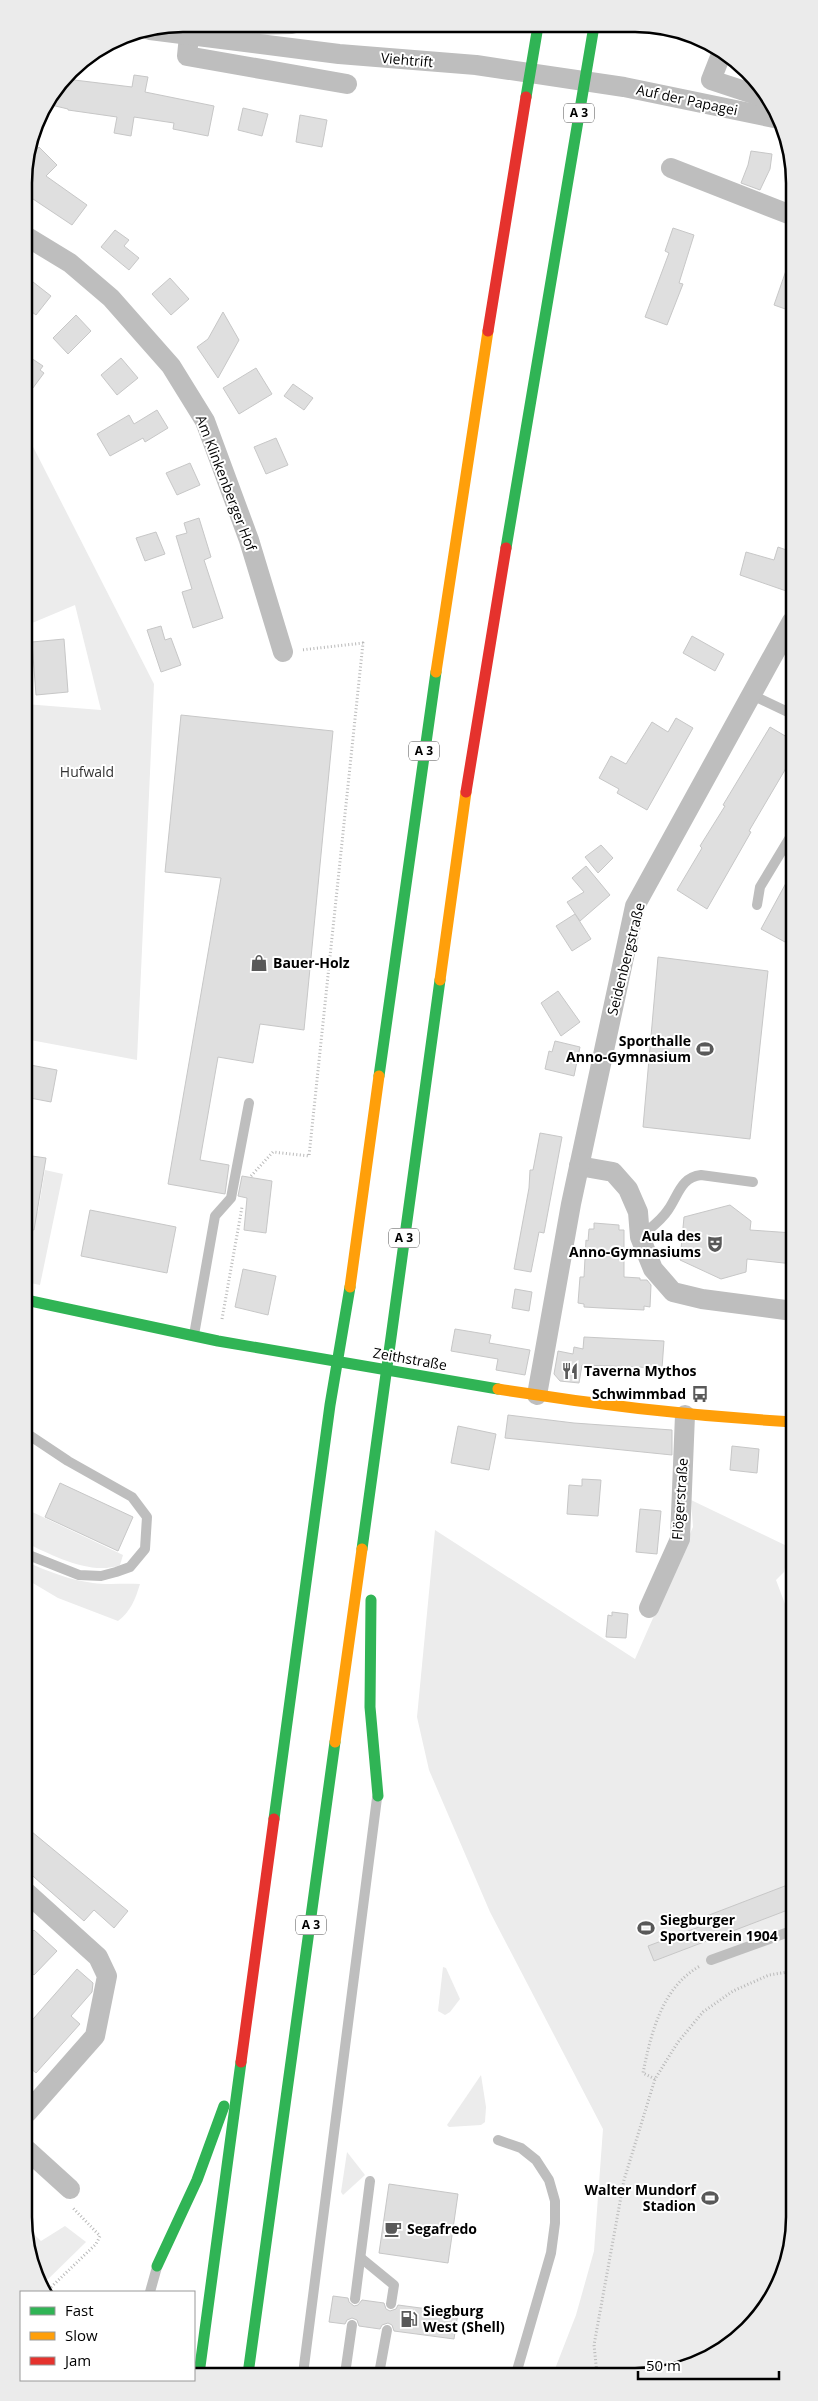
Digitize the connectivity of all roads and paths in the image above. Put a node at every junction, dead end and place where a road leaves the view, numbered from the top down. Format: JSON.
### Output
{"nodes":[{"id":1,"x":171,"y":33,"type":"edge"},
{"id":2,"x":202,"y":33,"type":"edge"},
{"id":3,"x":537,"y":33,"type":"edge"},
{"id":4,"x":593,"y":33,"type":"edge"},
{"id":5,"x":189,"y":36,"type":"junction"},
{"id":6,"x":719,"y":58,"type":"edge"},
{"id":7,"x":346,"y":84,"type":"dead end"},
{"id":8,"x":624,"y":87,"type":"joint"},
{"id":9,"x":757,"y":95,"type":"edge"},
{"id":10,"x":771,"y":117,"type":"edge"},
{"id":11,"x":670,"y":168,"type":"dead end"},
{"id":12,"x":786,"y":214,"type":"edge"},
{"id":13,"x":33,"y":240,"type":"edge"},
{"id":14,"x":786,"y":632,"type":"edge"},
{"id":15,"x":283,"y":652,"type":"joint"},
{"id":16,"x":752,"y":695,"type":"junction"},
{"id":17,"x":786,"y":711,"type":"edge"},
{"id":18,"x":786,"y":844,"type":"edge"},
{"id":19,"x":757,"y":905,"type":"dead end"},
{"id":20,"x":249,"y":1103,"type":"dead end"},
{"id":21,"x":579,"y":1166,"type":"junction"},
{"id":22,"x":247,"y":1179,"type":"dead end"},
{"id":23,"x":753,"y":1182,"type":"dead end"},
{"id":24,"x":244,"y":1198,"type":"dead end"},
{"id":25,"x":640,"y":1237,"type":"junction"},
{"id":26,"x":32,"y":1301,"type":"edge"},
{"id":27,"x":785,"y":1310,"type":"edge"},
{"id":28,"x":193,"y":1336,"type":"junction"},
{"id":29,"x":218,"y":1341,"type":"junction"},
{"id":30,"x":537,"y":1395,"type":"junction"},
{"id":31,"x":685,"y":1414,"type":"junction"},
{"id":32,"x":785,"y":1421,"type":"edge"},
{"id":33,"x":32,"y":1437,"type":"edge"},
{"id":34,"x":373,"y":1476,"type":"junction"},
{"id":35,"x":375,"y":1544,"type":"dead end"},
{"id":36,"x":32,"y":1557,"type":"edge"},
{"id":37,"x":372,"y":1588,"type":"dead end"},
{"id":38,"x":649,"y":1608,"type":"dead end"},
{"id":39,"x":378,"y":1796,"type":"joint"},
{"id":40,"x":32,"y":1898,"type":"edge"},
{"id":41,"x":785,"y":1933,"type":"edge"},
{"id":42,"x":711,"y":1960,"type":"joint"},
{"id":43,"x":785,"y":1972,"type":"edge"},
{"id":44,"x":243,"y":2055,"type":"junction"},
{"id":45,"x":655,"y":2079,"type":"junction"},
{"id":46,"x":32,"y":2107,"type":"edge"},
{"id":47,"x":498,"y":2140,"type":"dead end"},
{"id":48,"x":32,"y":2156,"type":"edge"},
{"id":49,"x":370,"y":2181,"type":"dead end"},
{"id":50,"x":70,"y":2189,"type":"joint"},
{"id":51,"x":361,"y":2258,"type":"junction"},
{"id":52,"x":157,"y":2266,"type":"joint"},
{"id":53,"x":50,"y":2288,"type":"edge"},
{"id":54,"x":150,"y":2291,"type":"edge"},
{"id":55,"x":355,"y":2299,"type":"dead end"},
{"id":56,"x":391,"y":2304,"type":"dead end"},
{"id":57,"x":352,"y":2325,"type":"dead end"},
{"id":58,"x":387,"y":2330,"type":"dead end"},
{"id":59,"x":200,"y":2368,"type":"edge"},
{"id":60,"x":249,"y":2368,"type":"edge"},
{"id":61,"x":304,"y":2368,"type":"edge"},
{"id":62,"x":346,"y":2368,"type":"edge"},
{"id":63,"x":380,"y":2368,"type":"edge"},
{"id":64,"x":518,"y":2368,"type":"edge"},
{"id":65,"x":596,"y":2368,"type":"edge"}],
"edges":[{"from":1,"to":5,"type":"street","name":"Viehtrift"},
{"from":2,"to":5,"type":"street"},
{"from":3,"to":44,"type":"main road","number":"A 3"},
{"from":4,"to":34,"type":"main road","number":"A 3"},
{"from":5,"to":7,"type":"street"},
{"from":5,"to":8,"type":"street","name":"Viehtrift"},
{"from":6,"to":9,"type":"street"},
{"from":8,"to":10,"type":"street","name":"Auf der Papagei"},
{"from":11,"to":12,"type":"street"},
{"from":13,"to":15,"type":"street","name":"Am Klinkenberger Hof"},
{"from":14,"to":16,"type":"street","name":"Seidenbergstraße"},
{"from":15,"to":22,"type":"path"},
{"from":16,"to":17,"type":"lane"},
{"from":16,"to":21,"type":"street","name":"Seidenbergstraße"},
{"from":18,"to":19,"type":"lane"},
{"from":20,"to":28,"type":"lane"},
{"from":21,"to":25,"type":"street"},
{"from":21,"to":30,"type":"street","name":"Seidenbergstraße"},
{"from":23,"to":25,"type":"lane"},
{"from":24,"to":29,"type":"path"},
{"from":25,"to":27,"type":"street"},
{"from":26,"to":28,"type":"main road","name":"Zeithstraße"},
{"from":28,"to":29,"type":"main road","name":"Zeithstraße"},
{"from":29,"to":30,"type":"main road","name":"Zeithstraße"},
{"from":30,"to":31,"type":"main road","name":"Zeithstraße"},
{"from":31,"to":32,"type":"main road","name":"Zeithstraße"},
{"from":31,"to":38,"type":"street","name":"Flögerstraße"},
{"from":33,"to":36,"type":"lane"},
{"from":34,"to":35,"type":"main road"},
{"from":34,"to":60,"type":"main road","number":"A 3"},
{"from":37,"to":39,"type":"main road"},
{"from":39,"to":61,"type":"lane"},
{"from":40,"to":46,"type":"street"},
{"from":41,"to":42,"type":"lane"},
{"from":42,"to":45,"type":"path"},
{"from":43,"to":45,"type":"path"},
{"from":44,"to":52,"type":"main road"},
{"from":44,"to":59,"type":"main road","number":"A 3"},
{"from":45,"to":65,"type":"path"},
{"from":47,"to":64,"type":"lane"},
{"from":48,"to":50,"type":"street"},
{"from":49,"to":51,"type":"lane"},
{"from":50,"to":53,"type":"path"},
{"from":51,"to":55,"type":"lane"},
{"from":51,"to":56,"type":"lane"},
{"from":52,"to":54,"type":"lane"},
{"from":57,"to":62,"type":"lane"},
{"from":58,"to":63,"type":"lane"}]}
